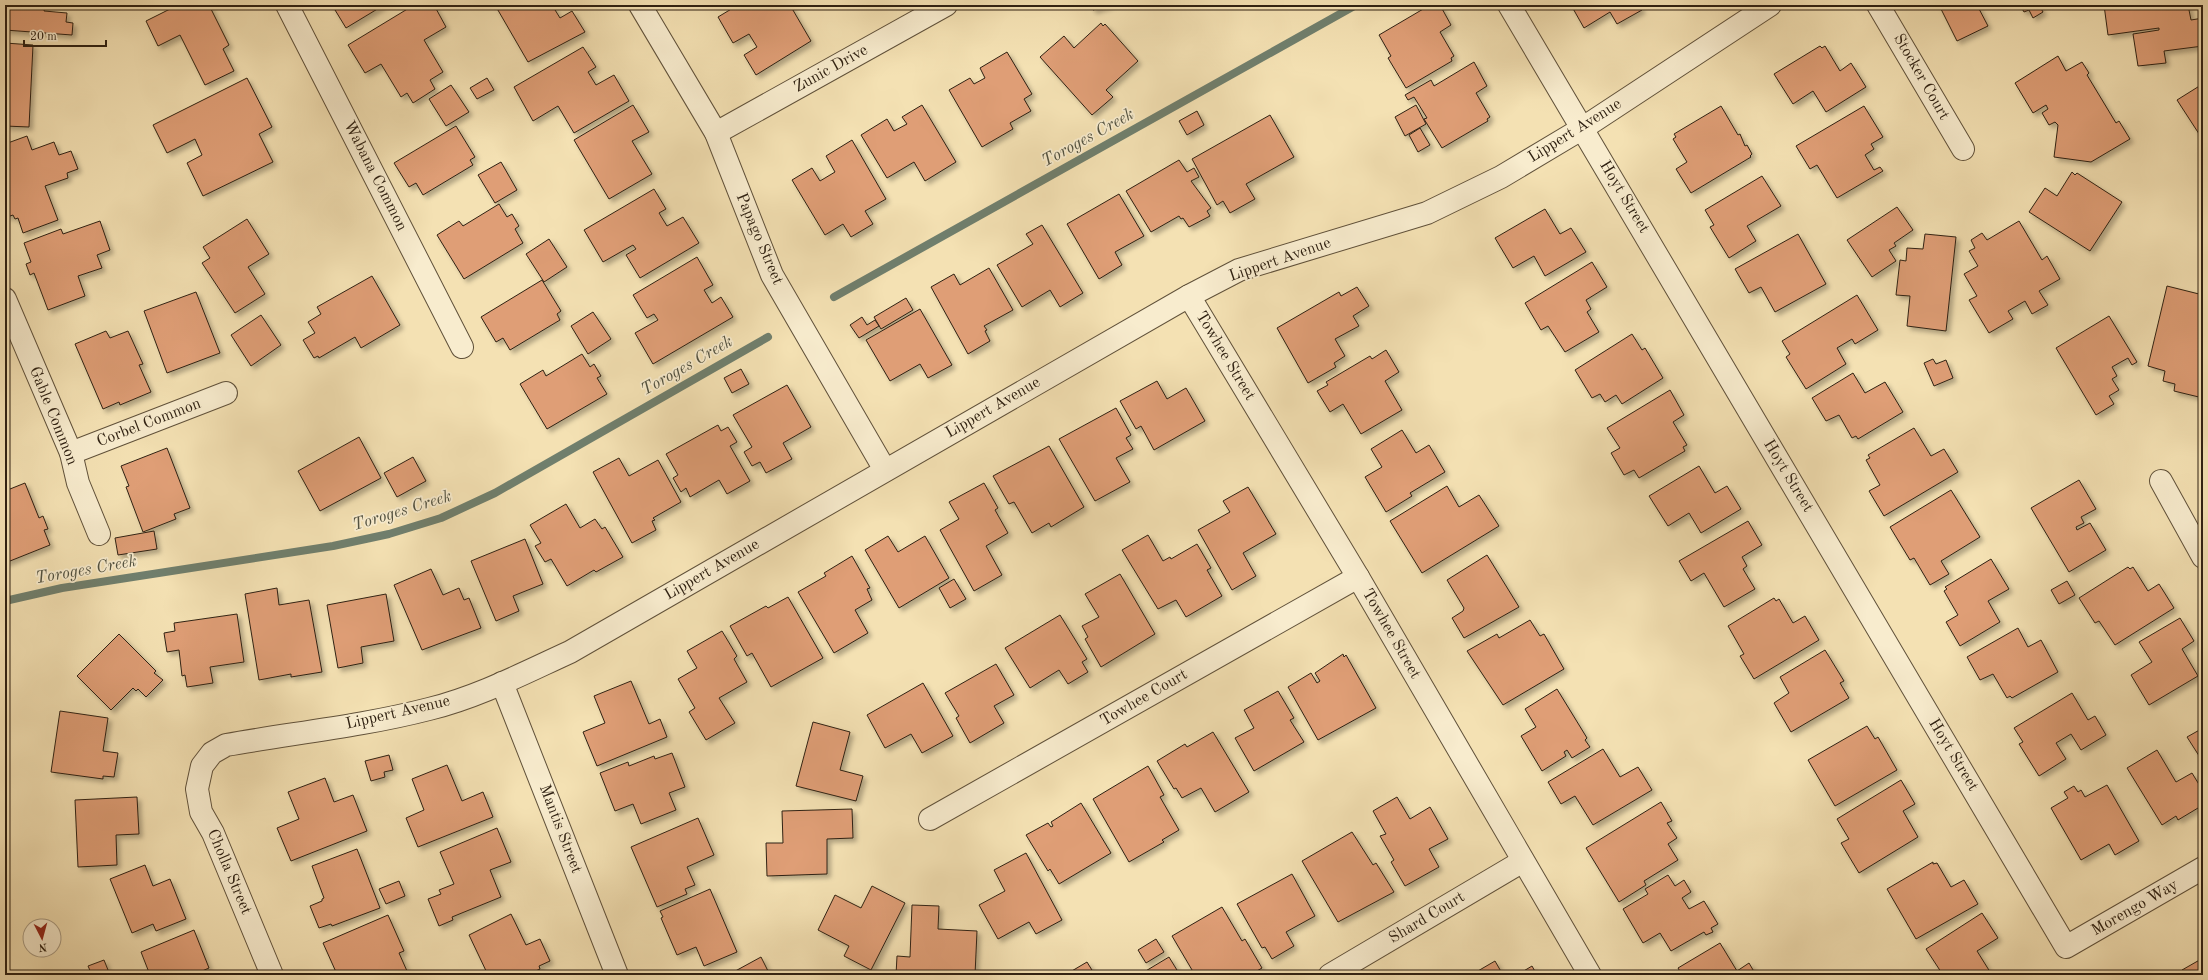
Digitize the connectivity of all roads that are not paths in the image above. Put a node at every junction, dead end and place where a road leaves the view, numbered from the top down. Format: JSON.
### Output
{"nodes":[{"id":1,"x":287,"y":5,"type":"edge"},
{"id":2,"x":640,"y":5,"type":"edge"},
{"id":3,"x":946,"y":5,"type":"edge"},
{"id":4,"x":1509,"y":5,"type":"edge"},
{"id":5,"x":1770,"y":5,"type":"edge"},
{"id":6,"x":1878,"y":5,"type":"edge"},
{"id":7,"x":1583,"y":128,"type":"junction"},
{"id":8,"x":716,"y":133,"type":"junction"},
{"id":9,"x":1963,"y":149,"type":"dead end"},
{"id":10,"x":1189,"y":296,"type":"junction"},
{"id":11,"x":5,"y":299,"type":"edge"},
{"id":12,"x":462,"y":347,"type":"dead end"},
{"id":13,"x":226,"y":392,"type":"dead end"},
{"id":14,"x":71,"y":453,"type":"junction"},
{"id":15,"x":885,"y":470,"type":"junction"},
{"id":16,"x":2161,"y":481,"type":"dead end"},
{"id":17,"x":99,"y":534,"type":"dead end"},
{"id":18,"x":2203,"y":557,"type":"edge"},
{"id":19,"x":1358,"y":577,"type":"junction"},
{"id":20,"x":502,"y":683,"type":"junction"},
{"id":21,"x":202,"y":766,"type":"joint"},
{"id":22,"x":930,"y":819,"type":"dead end"},
{"id":23,"x":1523,"y":861,"type":"junction"},
{"id":24,"x":2203,"y":868,"type":"edge"},
{"id":25,"x":2066,"y":947,"type":"joint"},
{"id":26,"x":272,"y":975,"type":"edge"},
{"id":27,"x":617,"y":975,"type":"edge"},
{"id":28,"x":1330,"y":975,"type":"edge"},
{"id":29,"x":1590,"y":975,"type":"edge"}],
"edges":[{"from":1,"to":12,"type":"street","name":"Wabana Common"},
{"from":2,"to":8,"type":"street","name":"Papago Street"},
{"from":3,"to":8,"type":"street","name":"Zunic Drive"},
{"from":4,"to":7,"type":"street","name":"Hoyt Street"},
{"from":5,"to":7,"type":"street","name":"Lippert Avenue"},
{"from":6,"to":9,"type":"street","name":"Stocker Court"},
{"from":7,"to":10,"type":"street","name":"Lippert Avenue"},
{"from":7,"to":25,"type":"street","name":"Hoyt Street"},
{"from":8,"to":15,"type":"street","name":"Papago Street"},
{"from":10,"to":15,"type":"street","name":"Lippert Avenue"},
{"from":10,"to":19,"type":"street","name":"Towhee Street"},
{"from":11,"to":14,"type":"street","name":"Gable Common"},
{"from":13,"to":14,"type":"street","name":"Corbel Common"},
{"from":14,"to":17,"type":"street","name":"Gable Common"},
{"from":15,"to":20,"type":"street","name":"Lippert Avenue"},
{"from":16,"to":18,"type":"street"},
{"from":19,"to":22,"type":"street","name":"Towhee Court"},
{"from":19,"to":23,"type":"street","name":"Towhee Street"},
{"from":20,"to":21,"type":"street","name":"Lippert Avenue"},
{"from":20,"to":27,"type":"street","name":"Mantis Street"},
{"from":21,"to":26,"type":"street","name":"Cholla Street"},
{"from":23,"to":28,"type":"street","name":"Shard Court"},
{"from":23,"to":29,"type":"street","name":"Towhee Street"},
{"from":24,"to":25,"type":"street","name":"Morengo Way"}]}
